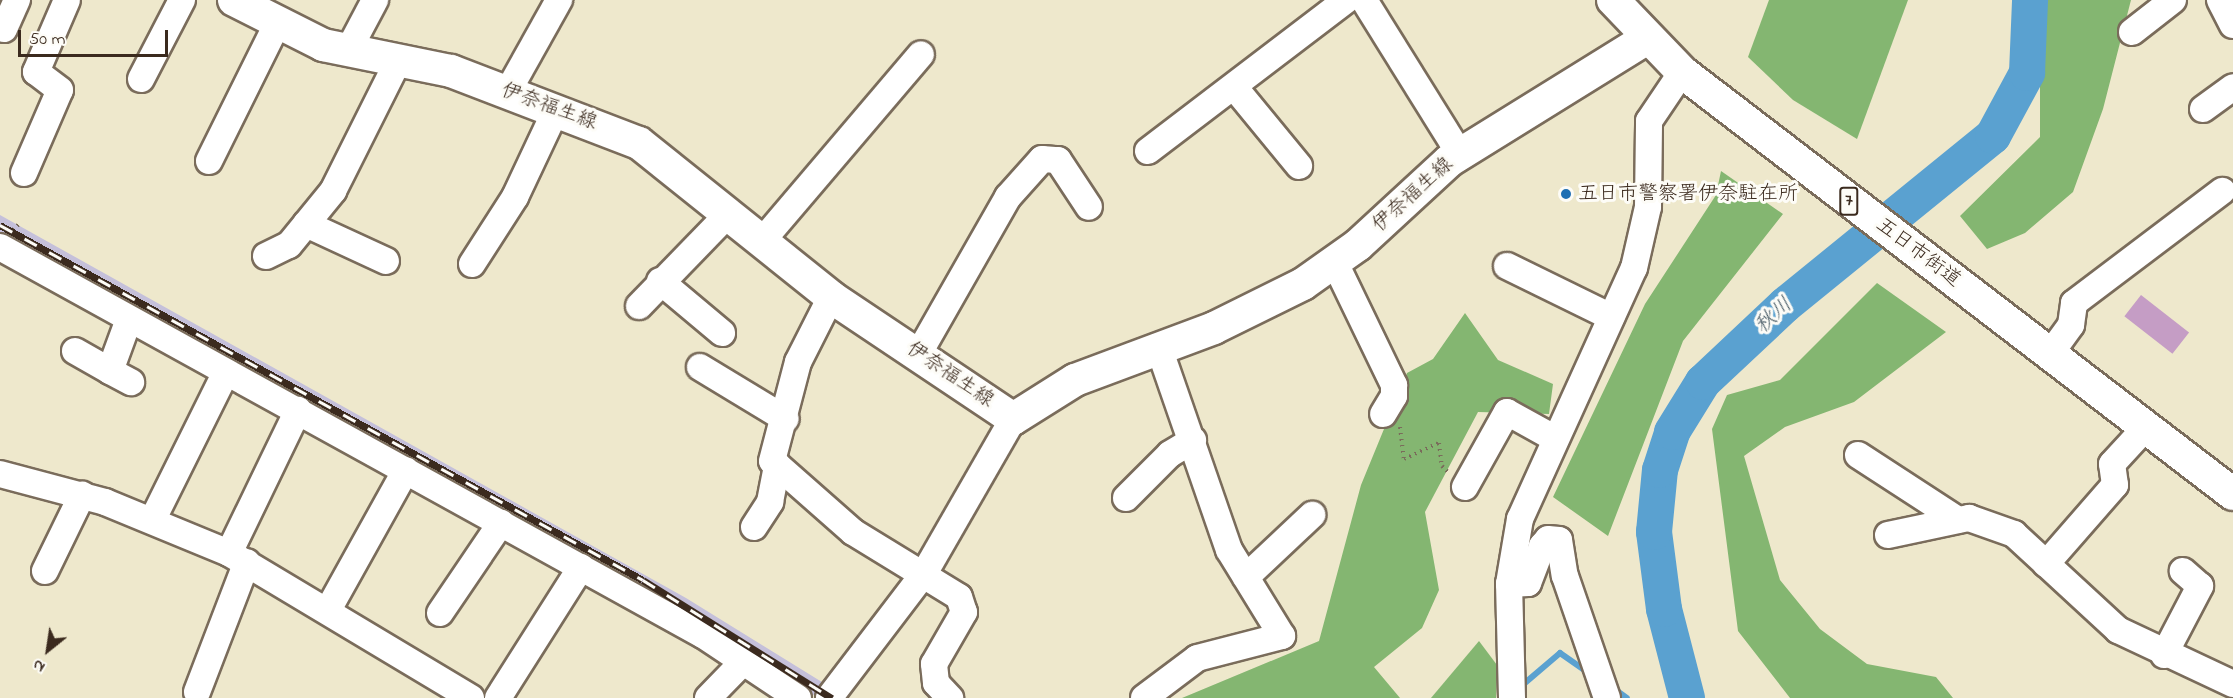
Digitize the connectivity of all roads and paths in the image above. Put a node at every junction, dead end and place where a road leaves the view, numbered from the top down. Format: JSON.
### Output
{"nodes":[{"id":1,"x":17,"y":0,"type":"edge"},
{"id":2,"x":68,"y":0,"type":"edge"},
{"id":3,"x":182,"y":0,"type":"edge"},
{"id":4,"x":375,"y":0,"type":"edge"},
{"id":5,"x":559,"y":0,"type":"edge"},
{"id":6,"x":1346,"y":0,"type":"edge"},
{"id":7,"x":1364,"y":0,"type":"edge"},
{"id":8,"x":1613,"y":0,"type":"edge"},
{"id":9,"x":2173,"y":0,"type":"edge"},
{"id":10,"x":2220,"y":0,"type":"edge"},
{"id":11,"x":257,"y":9,"type":"edge"},
{"id":12,"x":2233,"y":25,"type":"edge"},
{"id":13,"x":4,"y":29,"type":"dead end"},
{"id":14,"x":2132,"y":32,"type":"dead end"},
{"id":15,"x":1646,"y":39,"type":"junction"},
{"id":16,"x":348,"y":51,"type":"junction"},
{"id":17,"x":921,"y":54,"type":"dead end"},
{"id":18,"x":399,"y":59,"type":"junction"},
{"id":19,"x":1682,"y":72,"type":"junction"},
{"id":20,"x":141,"y":79,"type":"dead end"},
{"id":21,"x":2233,"y":87,"type":"edge"},
{"id":22,"x":1235,"y":88,"type":"junction"},
{"id":23,"x":507,"y":93,"type":"junction"},
{"id":24,"x":2203,"y":109,"type":"dead end"},
{"id":25,"x":556,"y":110,"type":"junction"},
{"id":26,"x":1148,"y":151,"type":"dead end"},
{"id":27,"x":1460,"y":154,"type":"junction"},
{"id":28,"x":209,"y":161,"type":"dead end"},
{"id":29,"x":1299,"y":166,"type":"dead end"},
{"id":30,"x":24,"y":173,"type":"dead end"},
{"id":31,"x":2222,"y":191,"type":"dead end"},
{"id":32,"x":1089,"y":207,"type":"dead end"},
{"id":33,"x":728,"y":214,"type":"junction"},
{"id":34,"x":306,"y":224,"type":"junction"},
{"id":35,"x":762,"y":241,"type":"junction"},
{"id":36,"x":2,"y":253,"type":"edge"},
{"id":37,"x":266,"y":256,"type":"dead end"},
{"id":38,"x":386,"y":261,"type":"dead end"},
{"id":39,"x":1335,"y":263,"type":"junction"},
{"id":40,"x":472,"y":264,"type":"dead end"},
{"id":41,"x":1507,"y":266,"type":"dead end"},
{"id":42,"x":660,"y":281,"type":"junction"},
{"id":43,"x":831,"y":297,"type":"junction"},
{"id":44,"x":639,"y":306,"type":"dead end"},
{"id":45,"x":1611,"y":317,"type":"junction"},
{"id":46,"x":129,"y":320,"type":"junction"},
{"id":47,"x":722,"y":333,"type":"dead end"},
{"id":48,"x":1159,"y":348,"type":"junction"},
{"id":49,"x":75,"y":351,"type":"dead end"},
{"id":50,"x":919,"y":353,"type":"junction"},
{"id":51,"x":2050,"y":354,"type":"junction"},
{"id":52,"x":700,"y":367,"type":"dead end"},
{"id":53,"x":226,"y":372,"type":"junction"},
{"id":54,"x":1386,"y":409,"type":"joint"},
{"id":55,"x":297,"y":410,"type":"junction"},
{"id":56,"x":786,"y":419,"type":"junction"},
{"id":57,"x":1014,"y":419,"type":"junction"},
{"id":58,"x":2146,"y":427,"type":"junction"},
{"id":59,"x":1554,"y":438,"type":"junction"},
{"id":60,"x":1193,"y":440,"type":"junction"},
{"id":61,"x":1857,"y":455,"type":"dead end"},
{"id":62,"x":777,"y":465,"type":"junction"},
{"id":63,"x":406,"y":470,"type":"junction"},
{"id":64,"x":0,"y":474,"type":"edge"},
{"id":65,"x":1465,"y":487,"type":"joint"},
{"id":66,"x":2233,"y":494,"type":"edge"},
{"id":67,"x":81,"y":495,"type":"junction"},
{"id":68,"x":1126,"y":498,"type":"dead end"},
{"id":69,"x":1312,"y":515,"type":"dead end"},
{"id":70,"x":153,"y":519,"type":"junction"},
{"id":71,"x":1958,"y":520,"type":"junction"},
{"id":72,"x":501,"y":523,"type":"junction"},
{"id":73,"x":754,"y":528,"type":"dead end"},
{"id":74,"x":1888,"y":535,"type":"dead end"},
{"id":75,"x":238,"y":557,"type":"junction"},
{"id":76,"x":2046,"y":564,"type":"junction"},
{"id":77,"x":581,"y":567,"type":"junction"},
{"id":78,"x":45,"y":571,"type":"dead end"},
{"id":79,"x":2183,"y":571,"type":"dead end"},
{"id":80,"x":925,"y":572,"type":"junction"},
{"id":81,"x":1246,"y":577,"type":"junction"},
{"id":82,"x":1509,"y":584,"type":"junction"},
{"id":83,"x":328,"y":610,"type":"junction"},
{"id":84,"x":440,"y":613,"type":"dead end"},
{"id":85,"x":2164,"y":655,"type":"junction"},
{"id":86,"x":742,"y":662,"type":"junction"},
{"id":87,"x":2233,"y":684,"type":"edge"},
{"id":88,"x":197,"y":692,"type":"dead end"},
{"id":89,"x":471,"y":698,"type":"edge"},
{"id":90,"x":498,"y":698,"type":"edge"},
{"id":91,"x":708,"y":698,"type":"edge"},
{"id":92,"x":798,"y":698,"type":"edge"},
{"id":93,"x":829,"y":698,"type":"edge"},
{"id":94,"x":950,"y":698,"type":"edge"},
{"id":95,"x":1144,"y":698,"type":"edge"},
{"id":96,"x":1512,"y":698,"type":"edge"},
{"id":97,"x":1607,"y":698,"type":"edge"}],
"edges":[{"from":1,"to":13,"type":"street"},
{"from":2,"to":30,"type":"street"},
{"from":3,"to":20,"type":"street"},
{"from":4,"to":16,"type":"street"},
{"from":5,"to":23,"type":"street"},
{"from":6,"to":22,"type":"street"},
{"from":7,"to":27,"type":"street"},
{"from":8,"to":15,"type":"main road","name":"五日市街道","number":"7"},
{"from":9,"to":14,"type":"street"},
{"from":10,"to":12,"type":"street"},
{"from":11,"to":16,"type":"main road","name":"伊奈福生線"},
{"from":11,"to":28,"type":"street"},
{"from":15,"to":19,"type":"main road","name":"五日市街道","number":"7"},
{"from":15,"to":27,"type":"main road","name":"伊奈福生線"},
{"from":16,"to":18,"type":"main road","name":"伊奈福生線"},
{"from":17,"to":35,"type":"street"},
{"from":18,"to":23,"type":"main road","name":"伊奈福生線"},
{"from":18,"to":34,"type":"street"},
{"from":19,"to":45,"type":"street"},
{"from":19,"to":51,"type":"main road","name":"五日市街道","number":"7"},
{"from":21,"to":24,"type":"street"},
{"from":22,"to":26,"type":"street"},
{"from":22,"to":29,"type":"street"},
{"from":23,"to":25,"type":"main road","name":"伊奈福生線"},
{"from":25,"to":33,"type":"main road","name":"伊奈福生線"},
{"from":25,"to":40,"type":"street"},
{"from":27,"to":39,"type":"main road","name":"伊奈福生線"},
{"from":31,"to":51,"type":"street"},
{"from":32,"to":50,"type":"street"},
{"from":33,"to":35,"type":"main road","name":"伊奈福生線"},
{"from":33,"to":42,"type":"street"},
{"from":34,"to":37,"type":"street"},
{"from":34,"to":38,"type":"street"},
{"from":35,"to":43,"type":"main road","name":"伊奈福生線"},
{"from":36,"to":46,"type":"street"},
{"from":39,"to":48,"type":"main road","name":"伊奈福生線"},
{"from":39,"to":54,"type":"street"},
{"from":41,"to":45,"type":"street"},
{"from":42,"to":44,"type":"street"},
{"from":42,"to":47,"type":"street"},
{"from":43,"to":50,"type":"main road","name":"伊奈福生線"},
{"from":43,"to":56,"type":"street"},
{"from":45,"to":59,"type":"street"},
{"from":46,"to":49,"type":"street"},
{"from":46,"to":53,"type":"street"},
{"from":48,"to":57,"type":"main road","name":"伊奈福生線"},
{"from":48,"to":60,"type":"street"},
{"from":50,"to":57,"type":"main road","name":"伊奈福生線"},
{"from":51,"to":58,"type":"main road","name":"五日市街道","number":"7"},
{"from":52,"to":56,"type":"street"},
{"from":53,"to":55,"type":"street"},
{"from":53,"to":70,"type":"street"},
{"from":54,"to":65,"type":"path"},
{"from":55,"to":63,"type":"street"},
{"from":55,"to":75,"type":"street"},
{"from":56,"to":62,"type":"street"},
{"from":57,"to":80,"type":"street"},
{"from":58,"to":66,"type":"main road","name":"五日市街道","number":"7"},
{"from":58,"to":76,"type":"street"},
{"from":59,"to":65,"type":"street"},
{"from":59,"to":82,"type":"street"},
{"from":60,"to":68,"type":"street"},
{"from":60,"to":81,"type":"street"},
{"from":61,"to":71,"type":"street"},
{"from":62,"to":73,"type":"street"},
{"from":62,"to":80,"type":"street"},
{"from":63,"to":72,"type":"street"},
{"from":63,"to":83,"type":"street"},
{"from":64,"to":67,"type":"street"},
{"from":67,"to":70,"type":"street"},
{"from":67,"to":78,"type":"street"},
{"from":69,"to":81,"type":"street"},
{"from":70,"to":75,"type":"street"},
{"from":71,"to":74,"type":"street"},
{"from":71,"to":76,"type":"street"},
{"from":72,"to":77,"type":"street"},
{"from":72,"to":84,"type":"street"},
{"from":75,"to":83,"type":"street"},
{"from":75,"to":88,"type":"street"},
{"from":76,"to":85,"type":"street"},
{"from":77,"to":86,"type":"street"},
{"from":77,"to":90,"type":"street"},
{"from":79,"to":85,"type":"street"},
{"from":80,"to":93,"type":"street"},
{"from":80,"to":94,"type":"street"},
{"from":81,"to":95,"type":"street"},
{"from":82,"to":96,"type":"street"},
{"from":82,"to":97,"type":"street"},
{"from":83,"to":89,"type":"street"},
{"from":85,"to":87,"type":"street"},
{"from":86,"to":91,"type":"street"},
{"from":86,"to":92,"type":"street"}]}
